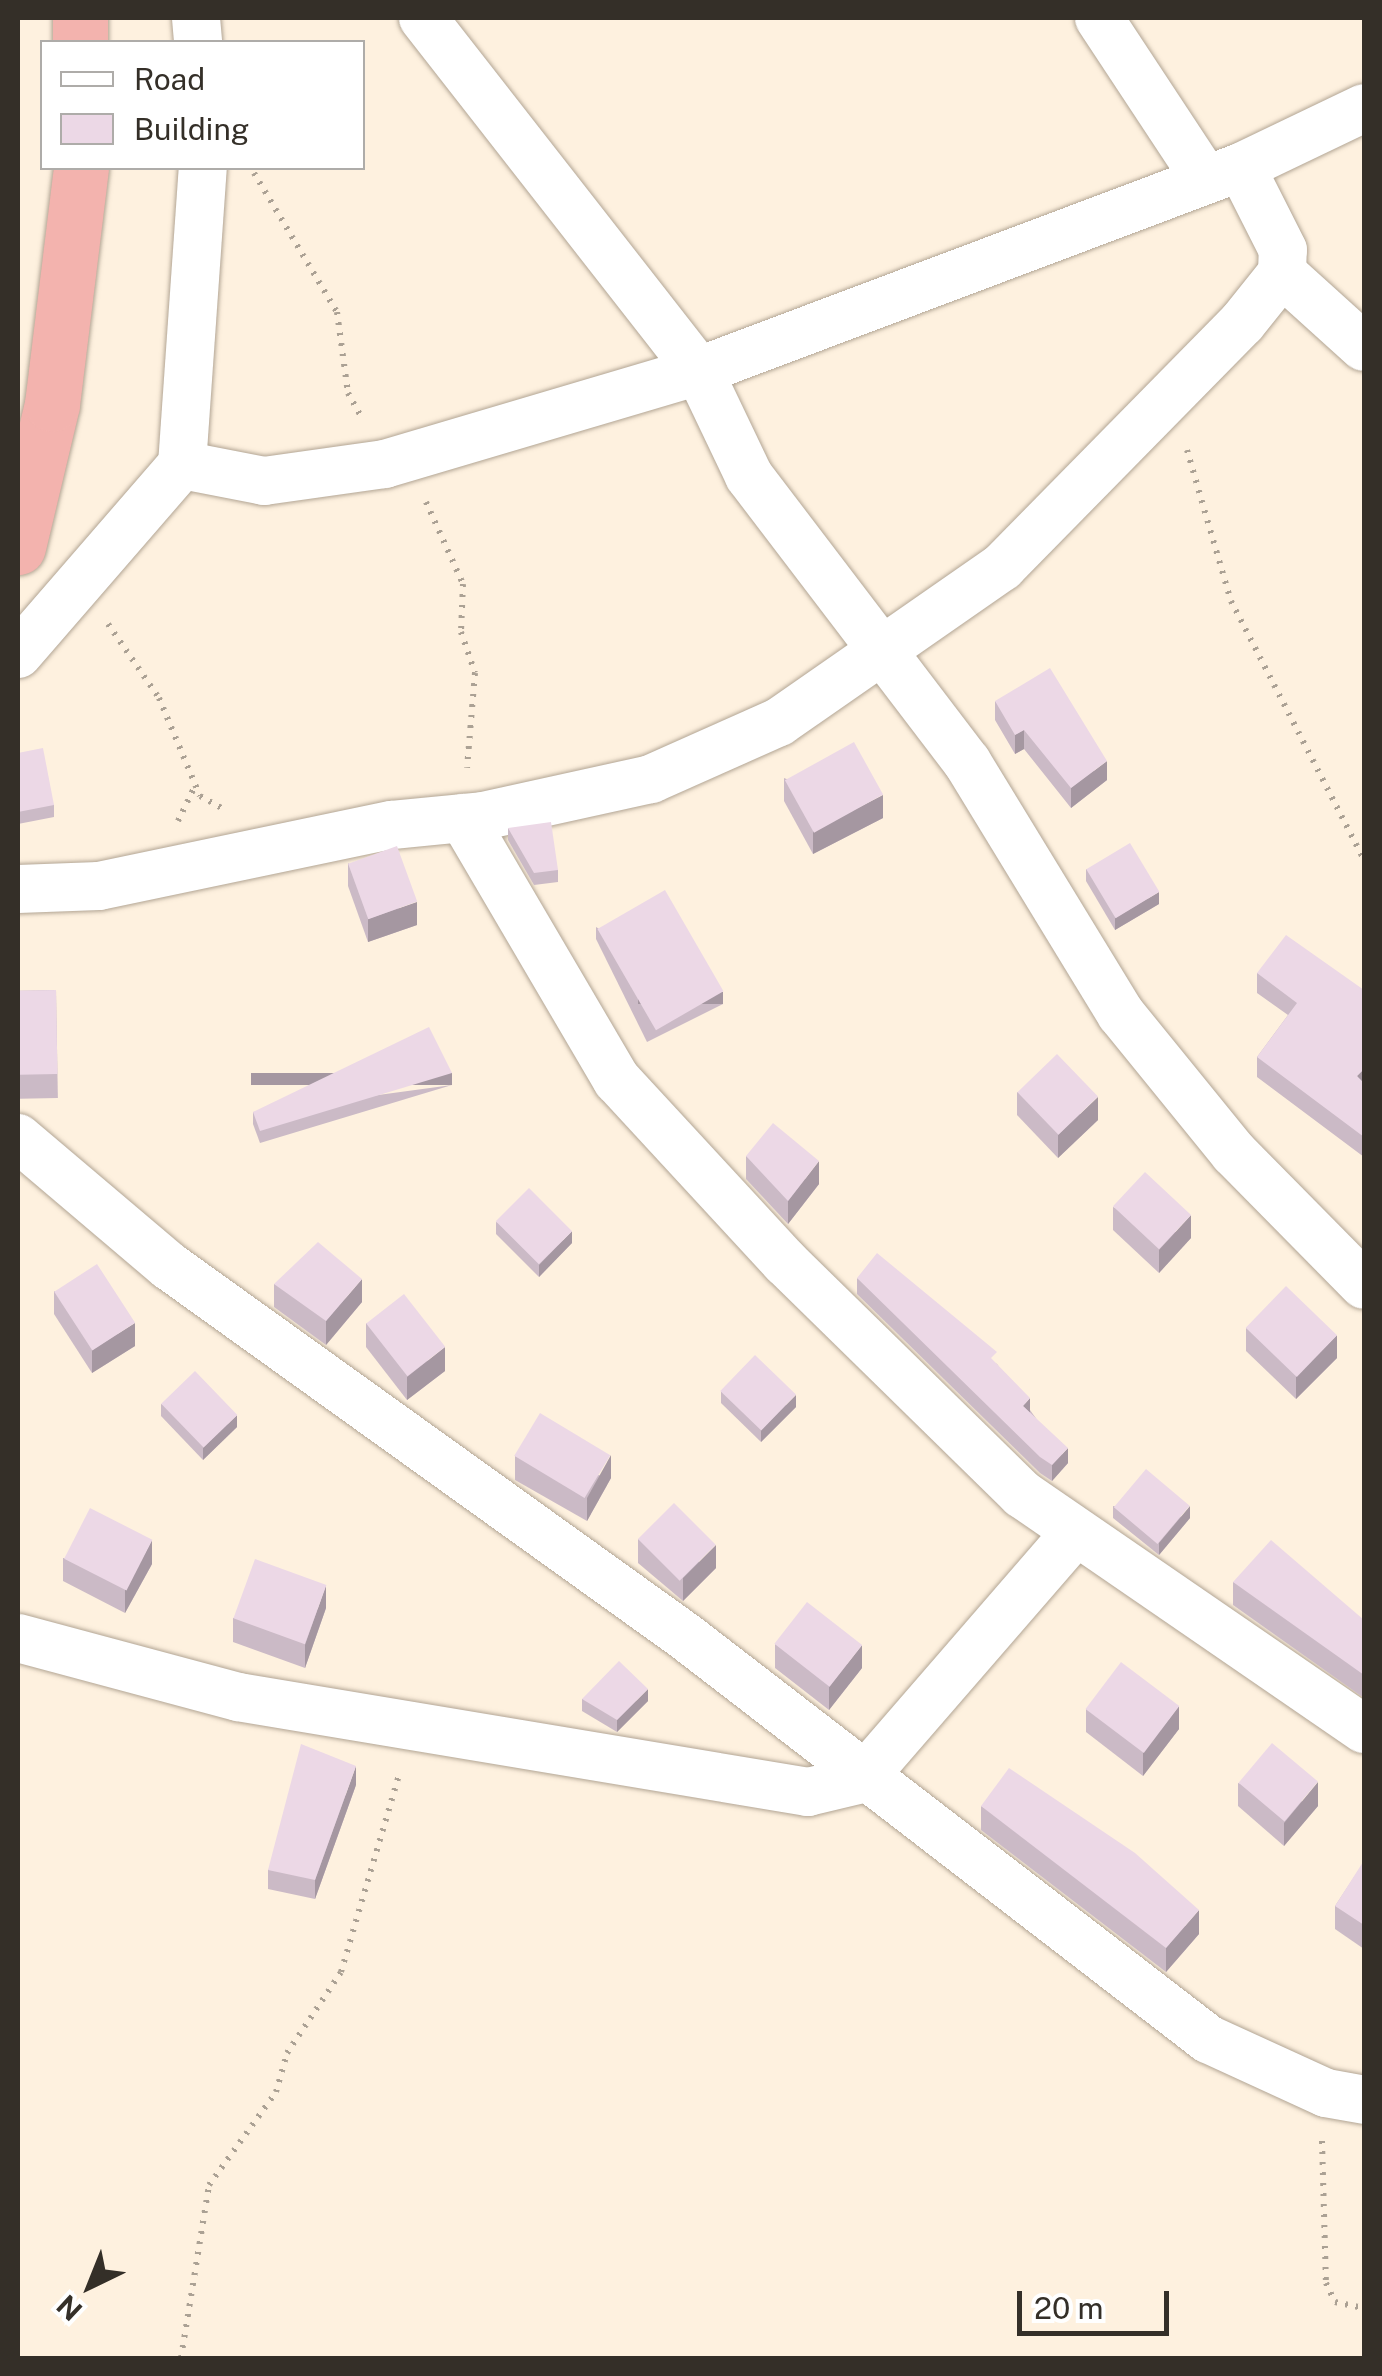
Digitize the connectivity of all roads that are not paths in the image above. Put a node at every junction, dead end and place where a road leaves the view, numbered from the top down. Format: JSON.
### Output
{"nodes":[{"id":1,"x":423,"y":18,"type":"edge"},
{"id":2,"x":1099,"y":18,"type":"edge"},
{"id":3,"x":1364,"y":108,"type":"edge"},
{"id":4,"x":82,"y":170,"type":"edge"},
{"id":5,"x":202,"y":170,"type":"edge"},
{"id":6,"x":1223,"y":173,"type":"junction"},
{"id":7,"x":1282,"y":273,"type":"junction"},
{"id":8,"x":1364,"y":347,"type":"edge"},
{"id":9,"x":699,"y":371,"type":"junction"},
{"id":10,"x":182,"y":464,"type":"junction"},
{"id":11,"x":18,"y":547,"type":"edge"},
{"id":12,"x":880,"y":646,"type":"junction"},
{"id":13,"x":18,"y":654,"type":"edge"},
{"id":14,"x":473,"y":817,"type":"junction"},
{"id":15,"x":18,"y":889,"type":"edge"},
{"id":16,"x":18,"y":1138,"type":"edge"},
{"id":17,"x":1364,"y":1286,"type":"edge"},
{"id":18,"x":1074,"y":1534,"type":"junction"},
{"id":19,"x":18,"y":1638,"type":"edge"},
{"id":20,"x":1364,"y":1729,"type":"edge"},
{"id":21,"x":862,"y":1779,"type":"junction"},
{"id":22,"x":1345,"y":2096,"type":"edge"}],
"edges":[{"from":1,"to":9,"type":"street"},
{"from":2,"to":6,"type":"street"},
{"from":3,"to":6,"type":"street"},
{"from":4,"to":11,"type":"highway"},
{"from":5,"to":10,"type":"street"},
{"from":6,"to":7,"type":"street"},
{"from":6,"to":9,"type":"street"},
{"from":7,"to":8,"type":"street"},
{"from":7,"to":12,"type":"street"},
{"from":9,"to":10,"type":"street"},
{"from":9,"to":12,"type":"street"},
{"from":10,"to":13,"type":"street"},
{"from":12,"to":14,"type":"street"},
{"from":12,"to":17,"type":"street"},
{"from":14,"to":15,"type":"street"},
{"from":14,"to":18,"type":"street"},
{"from":16,"to":21,"type":"street"},
{"from":18,"to":20,"type":"street"},
{"from":18,"to":21,"type":"street"},
{"from":19,"to":21,"type":"street"},
{"from":21,"to":22,"type":"street"}]}
